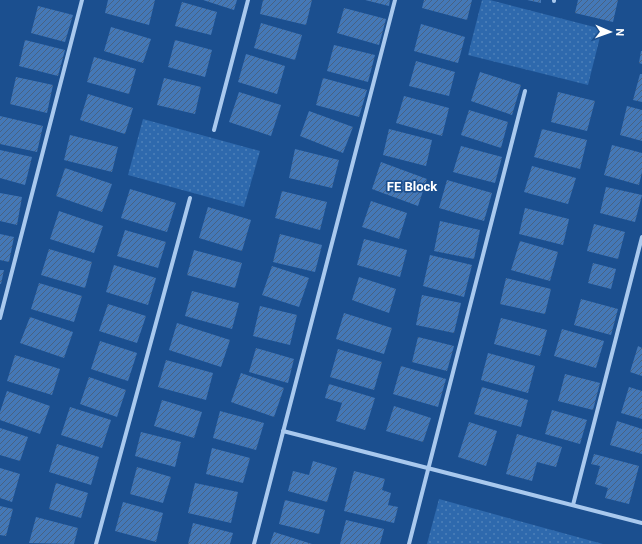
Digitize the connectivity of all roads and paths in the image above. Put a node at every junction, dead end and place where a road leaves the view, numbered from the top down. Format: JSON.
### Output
{"nodes":[{"id":1,"x":82,"y":0,"type":"edge"},
{"id":2,"x":248,"y":0,"type":"edge"},
{"id":3,"x":395,"y":0,"type":"edge"},
{"id":4,"x":525,"y":91,"type":"dead end"},
{"id":5,"x":214,"y":130,"type":"dead end"},
{"id":6,"x":190,"y":198,"type":"dead end"},
{"id":7,"x":642,"y":237,"type":"edge"},
{"id":8,"x":0,"y":318,"type":"edge"},
{"id":9,"x":284,"y":431,"type":"junction"},
{"id":10,"x":428,"y":468,"type":"junction"},
{"id":11,"x":573,"y":505,"type":"junction"},
{"id":12,"x":642,"y":522,"type":"edge"},
{"id":13,"x":96,"y":544,"type":"edge"},
{"id":14,"x":254,"y":544,"type":"edge"},
{"id":15,"x":409,"y":544,"type":"edge"}],
"edges":[{"from":1,"to":8,"type":"street"},
{"from":2,"to":5,"type":"street"},
{"from":3,"to":9,"type":"street"},
{"from":4,"to":10,"type":"street"},
{"from":6,"to":13,"type":"street"},
{"from":7,"to":11,"type":"street"},
{"from":9,"to":10,"type":"street"},
{"from":9,"to":14,"type":"street"},
{"from":10,"to":11,"type":"street"},
{"from":10,"to":15,"type":"street"},
{"from":11,"to":12,"type":"street"}]}
